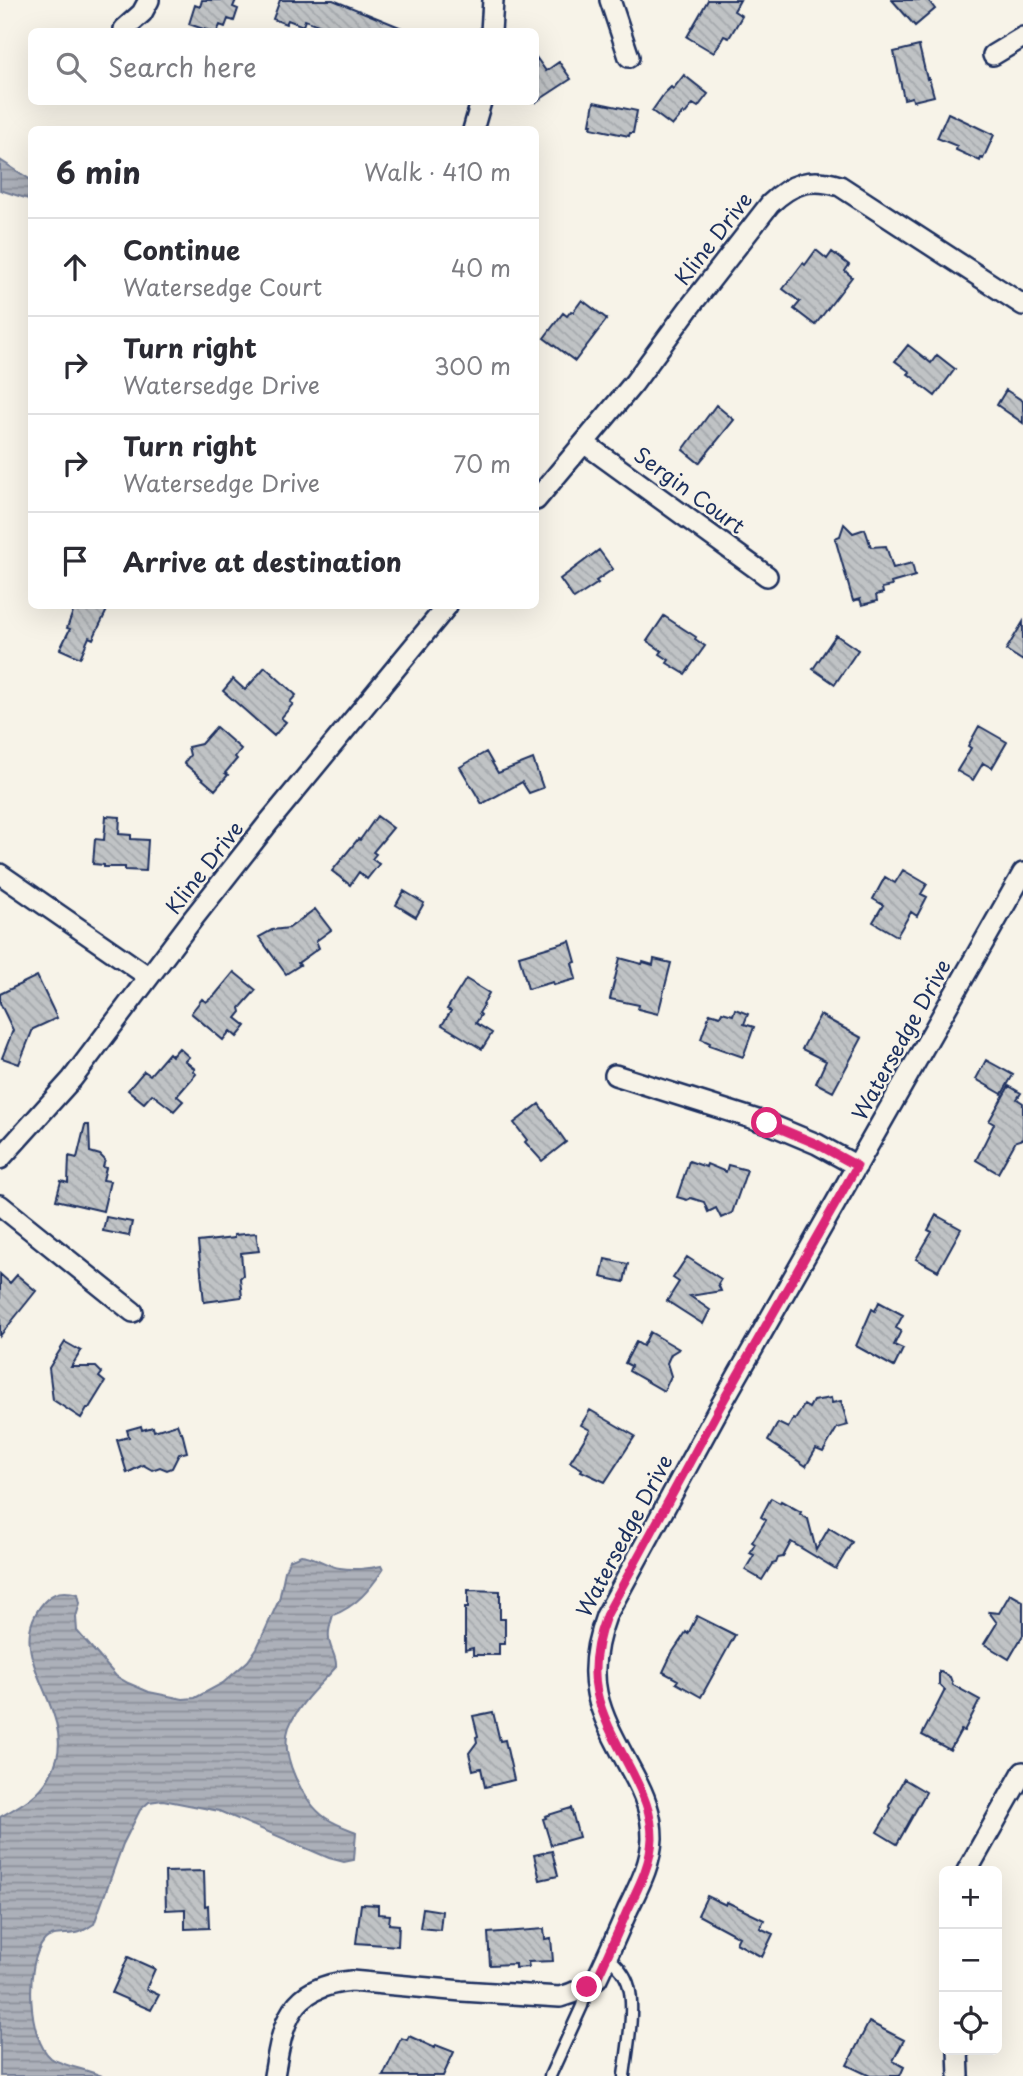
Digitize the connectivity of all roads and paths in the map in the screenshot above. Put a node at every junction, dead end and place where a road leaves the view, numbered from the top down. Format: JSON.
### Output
{"nodes":[{"id":1,"x":149,"y":0,"type":"edge"},
{"id":2,"x":493,"y":0,"type":"edge"},
{"id":3,"x":610,"y":0,"type":"edge"},
{"id":4,"x":125,"y":28,"type":"edge"},
{"id":5,"x":491,"y":28,"type":"edge"},
{"id":6,"x":1023,"y":37,"type":"edge"},
{"id":7,"x":993,"y":55,"type":"dead end"},
{"id":8,"x":629,"y":57,"type":"dead end"},
{"id":9,"x":480,"y":105,"type":"edge"},
{"id":10,"x":474,"y":126,"type":"edge"},
{"id":11,"x":1023,"y":305,"type":"edge"},
{"id":12,"x":584,"y":443,"type":"junction"},
{"id":13,"x":539,"y":496,"type":"edge"},
{"id":14,"x":767,"y":576,"type":"dead end"},
{"id":15,"x":445,"y":609,"type":"edge"},
{"id":16,"x":1023,"y":873,"type":"edge"},
{"id":17,"x":0,"y":874,"type":"edge"},
{"id":18,"x":149,"y":977,"type":"junction"},
{"id":19,"x":615,"y":1075,"type":"dead end"},
{"id":20,"x":0,"y":1159,"type":"edge"},
{"id":21,"x":857,"y":1166,"type":"junction"},
{"id":22,"x":0,"y":1205,"type":"edge"},
{"id":23,"x":133,"y":1312,"type":"dead end"},
{"id":24,"x":1023,"y":1772,"type":"edge"},
{"id":25,"x":970,"y":1866,"type":"edge"},
{"id":26,"x":607,"y":1956,"type":"junction"},
{"id":27,"x":587,"y":1987,"type":"junction"},
{"id":28,"x":958,"y":2055,"type":"edge"},
{"id":29,"x":274,"y":2076,"type":"edge"},
{"id":30,"x":550,"y":2076,"type":"edge"},
{"id":31,"x":624,"y":2076,"type":"edge"},
{"id":32,"x":959,"y":2076,"type":"edge"}],
"edges":[{"from":1,"to":4,"type":"street"},
{"from":2,"to":5,"type":"street"},
{"from":3,"to":8,"type":"street"},
{"from":6,"to":7,"type":"street"},
{"from":9,"to":10,"type":"street"},
{"from":11,"to":12,"type":"street","name":"Kline Drive"},
{"from":12,"to":13,"type":"street","name":"Kline Drive"},
{"from":12,"to":14,"type":"street","name":"Sergin Court"},
{"from":15,"to":18,"type":"street","name":"Kline Drive"},
{"from":16,"to":21,"type":"street","name":"Watersedge Drive"},
{"from":17,"to":18,"type":"street"},
{"from":18,"to":20,"type":"street","name":"Kline Drive"},
{"from":19,"to":21,"type":"street"},
{"from":21,"to":26,"type":"street","name":"Watersedge Drive"},
{"from":22,"to":23,"type":"street"},
{"from":24,"to":25,"type":"street"},
{"from":26,"to":27,"type":"street","name":"Watersedge Drive"},
{"from":26,"to":31,"type":"lane"},
{"from":27,"to":29,"type":"street"},
{"from":27,"to":30,"type":"lane"},
{"from":28,"to":32,"type":"street"}]}
